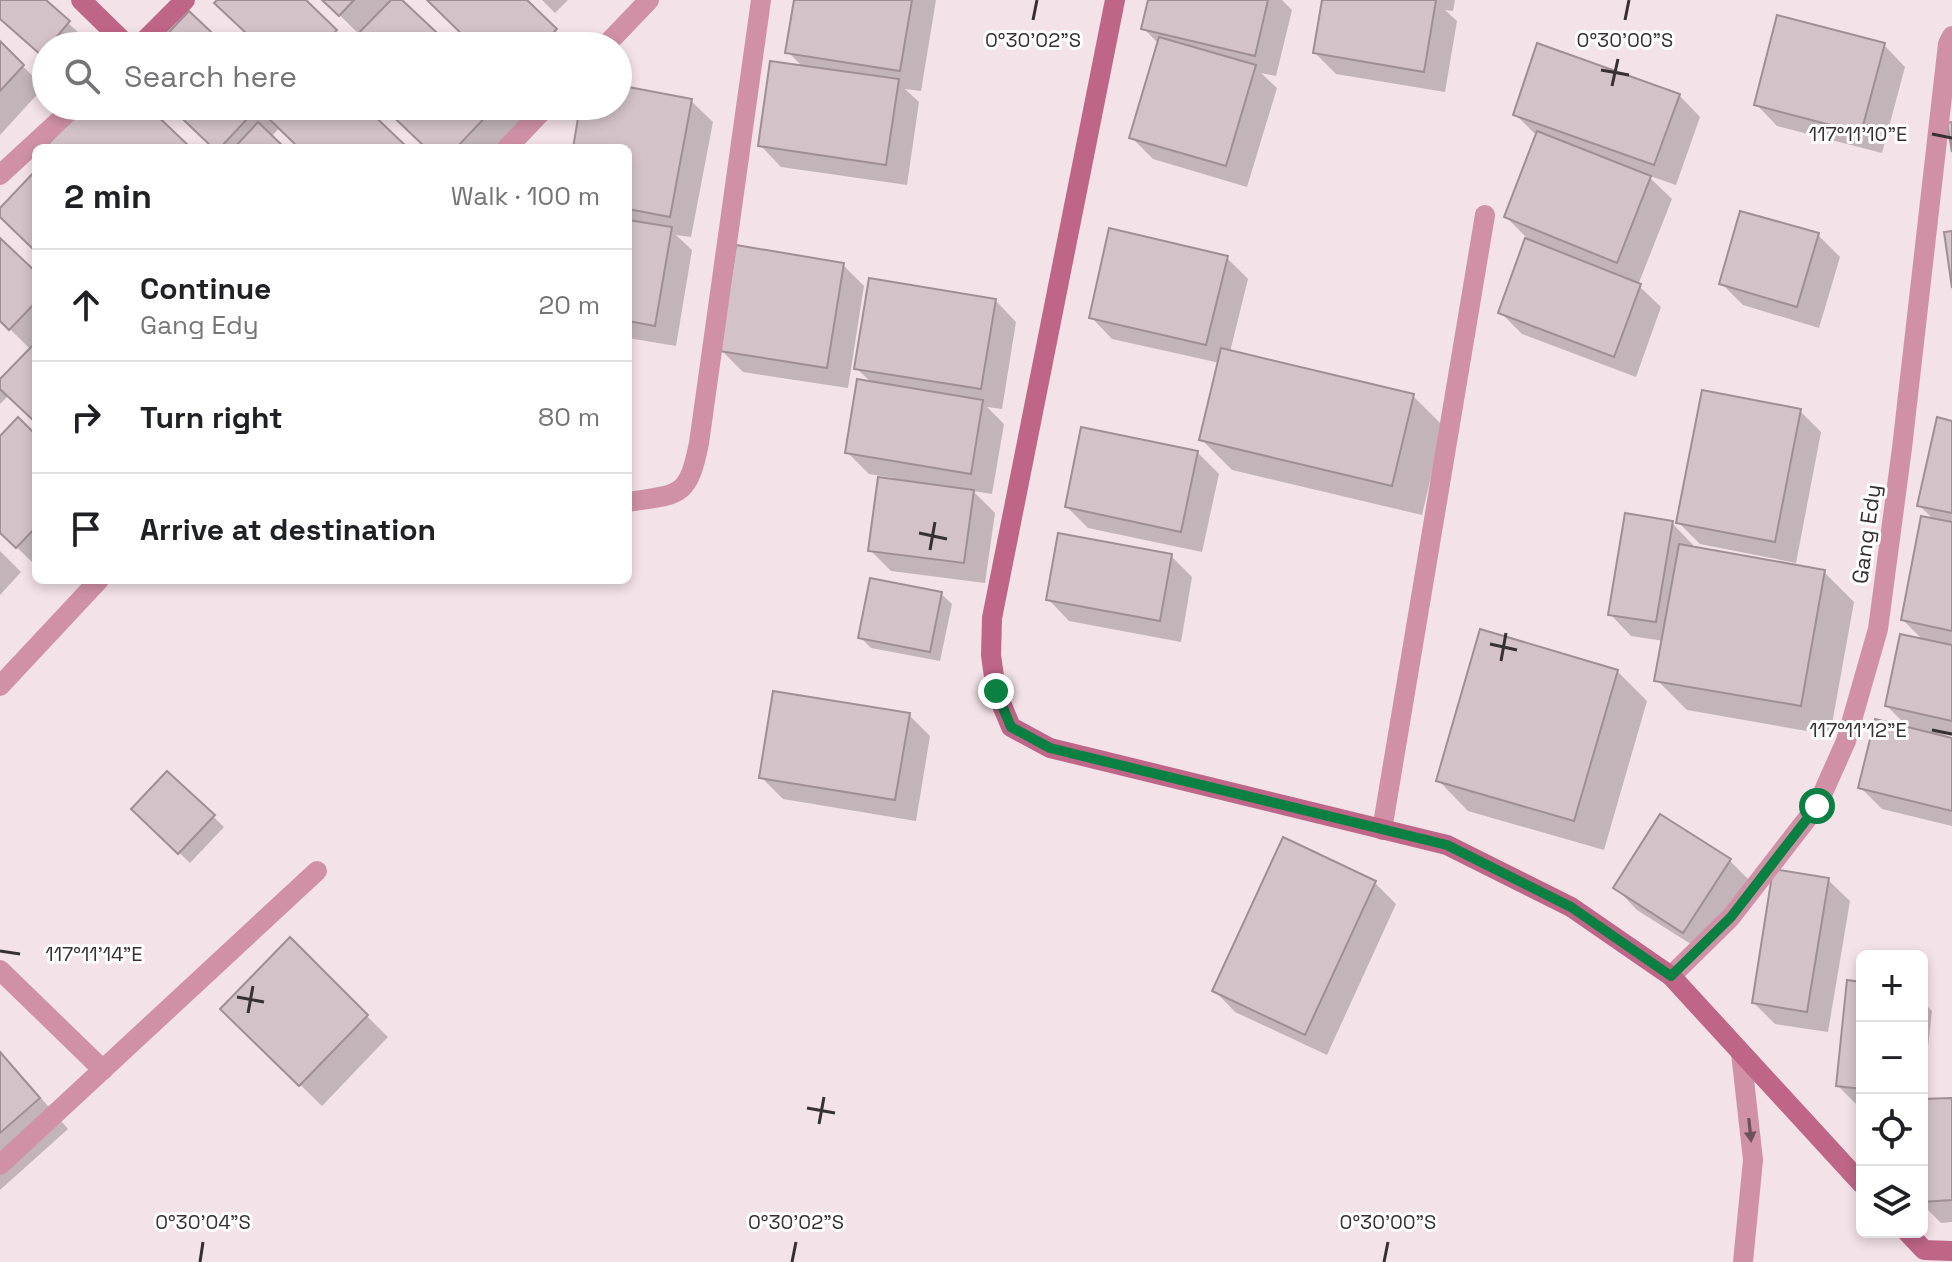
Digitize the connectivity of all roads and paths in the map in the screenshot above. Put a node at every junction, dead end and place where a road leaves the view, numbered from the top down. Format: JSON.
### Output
{"nodes":[{"id":1,"x":81,"y":0,"type":"edge"},
{"id":2,"x":185,"y":0,"type":"edge"},
{"id":3,"x":649,"y":0,"type":"edge"},
{"id":4,"x":761,"y":0,"type":"edge"},
{"id":5,"x":1115,"y":0,"type":"edge"},
{"id":6,"x":114,"y":32,"type":"edge"},
{"id":7,"x":153,"y":32,"type":"edge"},
{"id":8,"x":618,"y":32,"type":"edge"},
{"id":9,"x":1952,"y":36,"type":"edge"},
{"id":10,"x":60,"y":120,"type":"edge"},
{"id":11,"x":534,"y":120,"type":"edge"},
{"id":12,"x":34,"y":144,"type":"edge"},
{"id":13,"x":511,"y":144,"type":"edge"},
{"id":14,"x":32,"y":146,"type":"edge"},
{"id":15,"x":0,"y":175,"type":"edge"},
{"id":16,"x":1485,"y":215,"type":"dead end"},
{"id":17,"x":632,"y":501,"type":"edge"},
{"id":18,"x":95,"y":584,"type":"edge"},
{"id":19,"x":0,"y":686,"type":"edge"},
{"id":20,"x":1382,"y":830,"type":"junction"},
{"id":21,"x":317,"y":871,"type":"dead end"},
{"id":22,"x":0,"y":970,"type":"edge"},
{"id":23,"x":1671,"y":976,"type":"junction"},
{"id":24,"x":1741,"y":1053,"type":"junction"},
{"id":25,"x":103,"y":1070,"type":"junction"},
{"id":26,"x":0,"y":1165,"type":"edge"},
{"id":27,"x":1856,"y":1178,"type":"edge"},
{"id":28,"x":1910,"y":1238,"type":"edge"},
{"id":29,"x":1952,"y":1251,"type":"edge"},
{"id":30,"x":1919,"y":1256,"type":"edge"},
{"id":31,"x":1743,"y":1262,"type":"edge"}],
"edges":[{"from":1,"to":6,"type":"street"},
{"from":2,"to":7,"type":"street"},
{"from":3,"to":8,"type":"street"},
{"from":4,"to":17,"type":"street"},
{"from":5,"to":20,"type":"street"},
{"from":9,"to":23,"type":"street","name":"Gang Edy"},
{"from":10,"to":12,"type":"street"},
{"from":11,"to":13,"type":"street"},
{"from":14,"to":15,"type":"street"},
{"from":16,"to":20,"type":"street"},
{"from":18,"to":19,"type":"street"},
{"from":20,"to":23,"type":"street"},
{"from":21,"to":25,"type":"street"},
{"from":22,"to":25,"type":"street"},
{"from":23,"to":24,"type":"street"},
{"from":24,"to":27,"type":"street"},
{"from":24,"to":31,"type":"street","one_way":true},
{"from":25,"to":26,"type":"street"},
{"from":28,"to":30,"type":"street"},
{"from":29,"to":30,"type":"street"}]}
